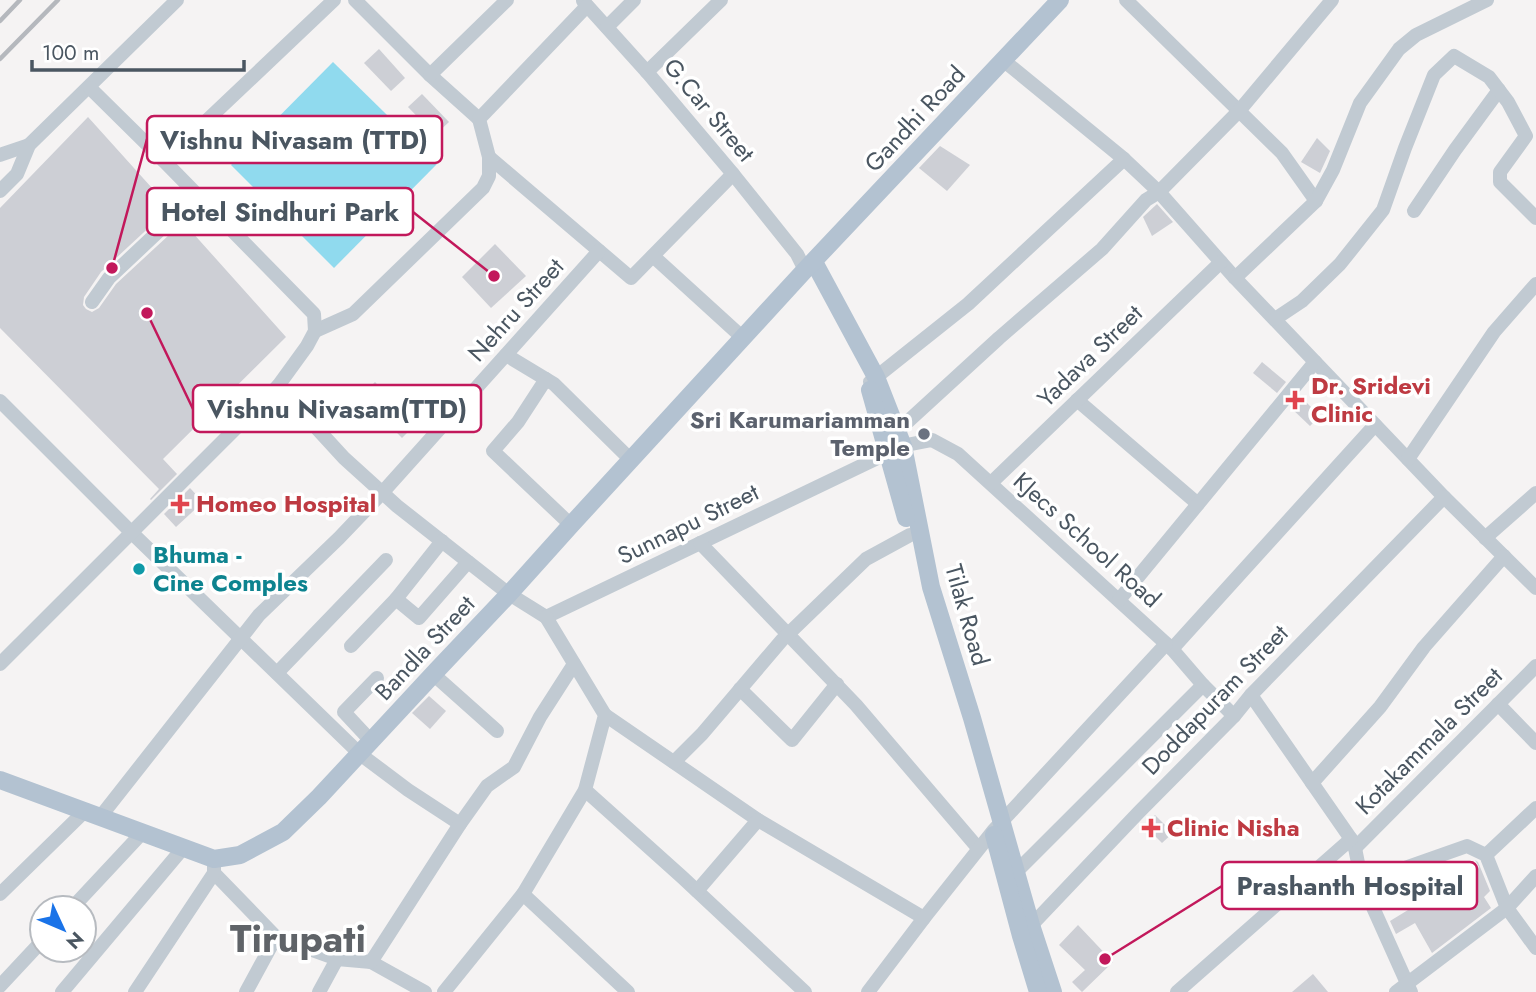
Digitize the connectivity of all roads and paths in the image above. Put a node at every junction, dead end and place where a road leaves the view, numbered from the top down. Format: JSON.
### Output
{"nodes":[{"id":1,"x":177,"y":0,"type":"edge"},
{"id":2,"x":334,"y":0,"type":"edge"},
{"id":3,"x":355,"y":0,"type":"edge"},
{"id":4,"x":507,"y":0,"type":"edge"},
{"id":5,"x":634,"y":0,"type":"edge"},
{"id":6,"x":721,"y":0,"type":"edge"},
{"id":7,"x":1060,"y":0,"type":"edge"},
{"id":8,"x":1126,"y":0,"type":"edge"},
{"id":9,"x":1332,"y":0,"type":"edge"},
{"id":10,"x":1487,"y":0,"type":"edge"},
{"id":11,"x":585,"y":3,"type":"edge"},
{"id":12,"x":607,"y":27,"type":"junction"},
{"id":13,"x":1003,"y":60,"type":"junction"},
{"id":14,"x":647,"y":72,"type":"junction"},
{"id":15,"x":430,"y":75,"type":"junction"},
{"id":16,"x":90,"y":88,"type":"junction"},
{"id":17,"x":1499,"y":90,"type":"junction"},
{"id":18,"x":1239,"y":111,"type":"junction"},
{"id":19,"x":478,"y":119,"type":"junction"},
{"id":20,"x":29,"y":145,"type":"junction"},
{"id":21,"x":0,"y":155,"type":"edge"},
{"id":22,"x":489,"y":157,"type":"junction"},
{"id":23,"x":1124,"y":159,"type":"junction"},
{"id":24,"x":164,"y":161,"type":"junction"},
{"id":25,"x":733,"y":174,"type":"junction"},
{"id":26,"x":0,"y":191,"type":"edge"},
{"id":27,"x":1159,"y":192,"type":"junction"},
{"id":28,"x":197,"y":195,"type":"junction"},
{"id":29,"x":1316,"y":201,"type":"junction"},
{"id":30,"x":1414,"y":211,"type":"dead end"},
{"id":31,"x":1536,"y":218,"type":"edge"},
{"id":32,"x":599,"y":251,"type":"junction"},
{"id":33,"x":653,"y":256,"type":"junction"},
{"id":34,"x":1221,"y":262,"type":"junction"},
{"id":35,"x":809,"y":266,"type":"junction"},
{"id":36,"x":1235,"y":278,"type":"junction"},
{"id":37,"x":1536,"y":284,"type":"edge"},
{"id":38,"x":92,"y":302,"type":"dead end"},
{"id":39,"x":1275,"y":319,"type":"junction"},
{"id":40,"x":315,"y":331,"type":"junction"},
{"id":41,"x":743,"y":338,"type":"junction"},
{"id":42,"x":506,"y":355,"type":"junction"},
{"id":43,"x":1315,"y":362,"type":"junction"},
{"id":44,"x":546,"y":379,"type":"junction"},
{"id":45,"x":872,"y":380,"type":"junction"},
{"id":46,"x":278,"y":386,"type":"junction"},
{"id":47,"x":1077,"y":400,"type":"junction"},
{"id":48,"x":0,"y":401,"type":"edge"},
{"id":49,"x":1375,"y":425,"type":"junction"},
{"id":50,"x":892,"y":444,"type":"junction"},
{"id":51,"x":1408,"y":459,"type":"junction"},
{"id":52,"x":631,"y":460,"type":"junction"},
{"id":53,"x":991,"y":483,"type":"junction"},
{"id":54,"x":382,"y":493,"type":"junction"},
{"id":55,"x":1536,"y":493,"type":"edge"},
{"id":56,"x":1444,"y":497,"type":"junction"},
{"id":57,"x":1198,"y":504,"type":"junction"},
{"id":58,"x":571,"y":525,"type":"junction"},
{"id":59,"x":132,"y":533,"type":"junction"},
{"id":60,"x":911,"y":535,"type":"junction"},
{"id":61,"x":1485,"y":538,"type":"junction"},
{"id":62,"x":442,"y":541,"type":"junction"},
{"id":63,"x":700,"y":543,"type":"junction"},
{"id":64,"x":1504,"y":556,"type":"junction"},
{"id":65,"x":386,"y":560,"type":"dead end"},
{"id":66,"x":468,"y":562,"type":"junction"},
{"id":67,"x":1536,"y":588,"type":"edge"},
{"id":68,"x":509,"y":594,"type":"junction"},
{"id":69,"x":396,"y":599,"type":"junction"},
{"id":70,"x":1119,"y":600,"type":"junction"},
{"id":71,"x":546,"y":617,"type":"junction"},
{"id":72,"x":788,"y":634,"type":"junction"},
{"id":73,"x":241,"y":638,"type":"junction"},
{"id":74,"x":351,"y":646,"type":"dead end"},
{"id":75,"x":1169,"y":646,"type":"junction"},
{"id":76,"x":0,"y":664,"type":"edge"},
{"id":77,"x":574,"y":664,"type":"junction"},
{"id":78,"x":1536,"y":667,"type":"edge"},
{"id":79,"x":277,"y":673,"type":"junction"},
{"id":80,"x":433,"y":674,"type":"junction"},
{"id":81,"x":377,"y":678,"type":"dead end"},
{"id":82,"x":837,"y":684,"type":"junction"},
{"id":83,"x":1203,"y":685,"type":"junction"},
{"id":84,"x":740,"y":689,"type":"junction"},
{"id":85,"x":1251,"y":695,"type":"junction"},
{"id":86,"x":1498,"y":704,"type":"junction"},
{"id":87,"x":605,"y":715,"type":"junction"},
{"id":88,"x":1234,"y":716,"type":"junction"},
{"id":89,"x":497,"y":731,"type":"dead end"},
{"id":90,"x":1536,"y":743,"type":"edge"},
{"id":91,"x":365,"y":747,"type":"junction"},
{"id":92,"x":674,"y":762,"type":"junction"},
{"id":93,"x":0,"y":780,"type":"edge"},
{"id":94,"x":1312,"y":783,"type":"junction"},
{"id":95,"x":584,"y":790,"type":"junction"},
{"id":96,"x":1536,"y":808,"type":"edge"},
{"id":97,"x":93,"y":813,"type":"junction"},
{"id":98,"x":758,"y":820,"type":"junction"},
{"id":99,"x":460,"y":824,"type":"junction"},
{"id":100,"x":997,"y":826,"type":"junction"},
{"id":101,"x":143,"y":832,"type":"junction"},
{"id":102,"x":1353,"y":844,"type":"junction"},
{"id":103,"x":184,"y":847,"type":"junction"},
{"id":104,"x":978,"y":848,"type":"junction"},
{"id":105,"x":1486,"y":855,"type":"junction"},
{"id":106,"x":214,"y":866,"type":"junction"},
{"id":107,"x":1536,"y":876,"type":"edge"},
{"id":108,"x":1011,"y":877,"type":"junction"},
{"id":109,"x":1362,"y":883,"type":"junction"},
{"id":110,"x":697,"y":891,"type":"junction"},
{"id":111,"x":0,"y":894,"type":"edge"},
{"id":112,"x":85,"y":894,"type":"edge"},
{"id":113,"x":523,"y":894,"type":"junction"},
{"id":114,"x":1507,"y":908,"type":"junction"},
{"id":115,"x":924,"y":918,"type":"junction"},
{"id":116,"x":1026,"y":930,"type":"junction"},
{"id":117,"x":275,"y":937,"type":"junction"},
{"id":118,"x":1536,"y":948,"type":"edge"},
{"id":119,"x":28,"y":956,"type":"edge"},
{"id":120,"x":337,"y":959,"type":"junction"},
{"id":121,"x":371,"y":962,"type":"junction"},
{"id":122,"x":0,"y":986,"type":"edge"},
{"id":123,"x":1404,"y":989,"type":"edge"},
{"id":124,"x":62,"y":992,"type":"edge"},
{"id":125,"x":135,"y":992,"type":"edge"},
{"id":126,"x":246,"y":992,"type":"edge"},
{"id":127,"x":318,"y":992,"type":"edge"},
{"id":128,"x":425,"y":992,"type":"edge"},
{"id":129,"x":444,"y":992,"type":"edge"},
{"id":130,"x":628,"y":992,"type":"edge"},
{"id":131,"x":805,"y":992,"type":"edge"},
{"id":132,"x":868,"y":992,"type":"edge"},
{"id":133,"x":1038,"y":992,"type":"edge"},
{"id":134,"x":1053,"y":992,"type":"edge"},
{"id":135,"x":1177,"y":992,"type":"edge"}],
"edges":[{"from":1,"to":16,"type":"street"},
{"from":2,"to":24,"type":"street"},
{"from":3,"to":15,"type":"street"},
{"from":4,"to":15,"type":"street"},
{"from":5,"to":12,"type":"street"},
{"from":6,"to":14,"type":"street"},
{"from":7,"to":13,"type":"main road","name":"Gandhi Road"},
{"from":8,"to":18,"type":"street"},
{"from":9,"to":18,"type":"street"},
{"from":10,"to":29,"type":"street"},
{"from":11,"to":12,"type":"street","name":"G.Car Street"},
{"from":11,"to":19,"type":"street"},
{"from":12,"to":14,"type":"street","name":"G.Car Street"},
{"from":13,"to":23,"type":"street"},
{"from":13,"to":35,"type":"main road","name":"Gandhi Road"},
{"from":14,"to":25,"type":"street","name":"G.Car Street"},
{"from":15,"to":19,"type":"street"},
{"from":16,"to":20,"type":"street"},
{"from":16,"to":24,"type":"street"},
{"from":17,"to":30,"type":"street"},
{"from":17,"to":31,"type":"street"},
{"from":17,"to":39,"type":"street"},
{"from":18,"to":27,"type":"street"},
{"from":18,"to":29,"type":"street"},
{"from":19,"to":22,"type":"street"},
{"from":20,"to":21,"type":"street"},
{"from":20,"to":26,"type":"street"},
{"from":22,"to":32,"type":"street","name":"Nehru Street"},
{"from":22,"to":40,"type":"street"},
{"from":23,"to":27,"type":"street"},
{"from":23,"to":45,"type":"street"},
{"from":24,"to":28,"type":"street"},
{"from":25,"to":33,"type":"street","name":"Nehru Street"},
{"from":25,"to":35,"type":"street","name":"G.Car Street"},
{"from":27,"to":34,"type":"street"},
{"from":27,"to":50,"type":"street"},
{"from":28,"to":38,"type":"street"},
{"from":28,"to":40,"type":"street"},
{"from":29,"to":36,"type":"street"},
{"from":32,"to":33,"type":"street","name":"Nehru Street"},
{"from":32,"to":42,"type":"street","name":"Nehru Street"},
{"from":33,"to":41,"type":"street"},
{"from":34,"to":36,"type":"street"},
{"from":34,"to":47,"type":"street","name":"Yadava Street"},
{"from":35,"to":41,"type":"main road","name":"Bandla Street"},
{"from":35,"to":45,"type":"main road","name":"Tilak Road"},
{"from":36,"to":39,"type":"street"},
{"from":37,"to":51,"type":"street"},
{"from":39,"to":43,"type":"street"},
{"from":40,"to":46,"type":"street"},
{"from":41,"to":52,"type":"main road","name":"Bandla Street"},
{"from":42,"to":44,"type":"street"},
{"from":42,"to":54,"type":"street","name":"Nehru Street"},
{"from":43,"to":49,"type":"street"},
{"from":43,"to":57,"type":"street"},
{"from":44,"to":52,"type":"street"},
{"from":44,"to":58,"type":"street"},
{"from":45,"to":50,"type":"main road","name":"Tilak Road"},
{"from":46,"to":54,"type":"street"},
{"from":46,"to":59,"type":"street"},
{"from":47,"to":53,"type":"street","name":"Yadava Street"},
{"from":47,"to":57,"type":"street"},
{"from":48,"to":59,"type":"street"},
{"from":49,"to":51,"type":"street"},
{"from":49,"to":75,"type":"street"},
{"from":50,"to":53,"type":"street","name":"KJecs School Road"},
{"from":50,"to":60,"type":"main road","name":"Tilak Road"},
{"from":50,"to":63,"type":"street","name":"Sunnapu Street"},
{"from":50,"to":100,"type":"main road","name":"Tilak Road"},
{"from":51,"to":56,"type":"street"},
{"from":52,"to":58,"type":"main road","name":"Bandla Street"},
{"from":53,"to":70,"type":"street","name":"KJecs School Road"},
{"from":54,"to":62,"type":"street"},
{"from":54,"to":73,"type":"street","name":"Nehru Street"},
{"from":55,"to":61,"type":"street"},
{"from":56,"to":61,"type":"street"},
{"from":56,"to":85,"type":"street","name":"Doddapuram Street"},
{"from":57,"to":70,"type":"street"},
{"from":58,"to":68,"type":"main road","name":"Bandla Street"},
{"from":59,"to":73,"type":"street"},
{"from":59,"to":76,"type":"street"},
{"from":60,"to":72,"type":"street"},
{"from":60,"to":100,"type":"main road","name":"Tilak Road"},
{"from":61,"to":64,"type":"street"},
{"from":62,"to":66,"type":"street"},
{"from":62,"to":69,"type":"street"},
{"from":63,"to":71,"type":"street","name":"Sunnapu Street"},
{"from":63,"to":72,"type":"street"},
{"from":64,"to":67,"type":"street"},
{"from":64,"to":94,"type":"street"},
{"from":65,"to":79,"type":"street"},
{"from":66,"to":68,"type":"street"},
{"from":66,"to":69,"type":"street"},
{"from":68,"to":71,"type":"street"},
{"from":68,"to":80,"type":"main road","name":"Bandla Street"},
{"from":69,"to":74,"type":"street"},
{"from":70,"to":75,"type":"street","name":"KJecs School Road"},
{"from":71,"to":77,"type":"street"},
{"from":72,"to":82,"type":"street"},
{"from":72,"to":84,"type":"street"},
{"from":73,"to":79,"type":"street"},
{"from":73,"to":97,"type":"street","name":"Nehru Street"},
{"from":75,"to":83,"type":"street","name":"KJecs School Road"},
{"from":75,"to":100,"type":"street"},
{"from":77,"to":87,"type":"street"},
{"from":77,"to":99,"type":"street"},
{"from":78,"to":86,"type":"street","name":"Kotakammala Street"},
{"from":79,"to":91,"type":"street"},
{"from":80,"to":89,"type":"street"},
{"from":80,"to":91,"type":"main road","name":"Bandla Street"},
{"from":81,"to":91,"type":"street"},
{"from":82,"to":84,"type":"street"},
{"from":82,"to":104,"type":"street"},
{"from":83,"to":88,"type":"street","name":"KJecs School Road"},
{"from":83,"to":108,"type":"street"},
{"from":84,"to":92,"type":"street"},
{"from":85,"to":88,"type":"street","name":"Doddapuram Street"},
{"from":85,"to":94,"type":"street"},
{"from":86,"to":90,"type":"street"},
{"from":86,"to":102,"type":"street","name":"Kotakammala Street"},
{"from":87,"to":92,"type":"street"},
{"from":87,"to":95,"type":"street"},
{"from":88,"to":116,"type":"street","name":"Doddapuram Street"},
{"from":91,"to":99,"type":"street"},
{"from":91,"to":106,"type":"main road","name":"Bandla Street"},
{"from":92,"to":98,"type":"street"},
{"from":93,"to":97,"type":"main road"},
{"from":94,"to":102,"type":"street"},
{"from":95,"to":110,"type":"street"},
{"from":95,"to":113,"type":"street"},
{"from":96,"to":105,"type":"street"},
{"from":97,"to":101,"type":"main road"},
{"from":97,"to":111,"type":"street","name":"Nehru Street"},
{"from":98,"to":110,"type":"street"},
{"from":98,"to":115,"type":"street"},
{"from":99,"to":121,"type":"street"},
{"from":100,"to":104,"type":"street"},
{"from":100,"to":108,"type":"main road","name":"Tilak Road"},
{"from":101,"to":103,"type":"main road"},
{"from":101,"to":112,"type":"street"},
{"from":102,"to":109,"type":"street"},
{"from":102,"to":135,"type":"street","name":"Kotakammala Street"},
{"from":103,"to":106,"type":"main road"},
{"from":103,"to":124,"type":"street"},
{"from":104,"to":115,"type":"street"},
{"from":105,"to":109,"type":"street"},
{"from":105,"to":114,"type":"street"},
{"from":106,"to":117,"type":"street"},
{"from":106,"to":125,"type":"street"},
{"from":107,"to":114,"type":"street"},
{"from":108,"to":116,"type":"main road","name":"Tilak Road"},
{"from":109,"to":123,"type":"street"},
{"from":110,"to":131,"type":"street"},
{"from":113,"to":129,"type":"street"},
{"from":113,"to":130,"type":"street"},
{"from":114,"to":118,"type":"street"},
{"from":114,"to":123,"type":"street"},
{"from":115,"to":132,"type":"street"},
{"from":116,"to":133,"type":"main road","name":"Tilak Road"},
{"from":116,"to":134,"type":"main road","name":"Tilak Road"},
{"from":117,"to":120,"type":"street"},
{"from":117,"to":126,"type":"street"},
{"from":119,"to":122,"type":"street"},
{"from":120,"to":121,"type":"street"},
{"from":120,"to":127,"type":"street"},
{"from":121,"to":128,"type":"street"}]}
